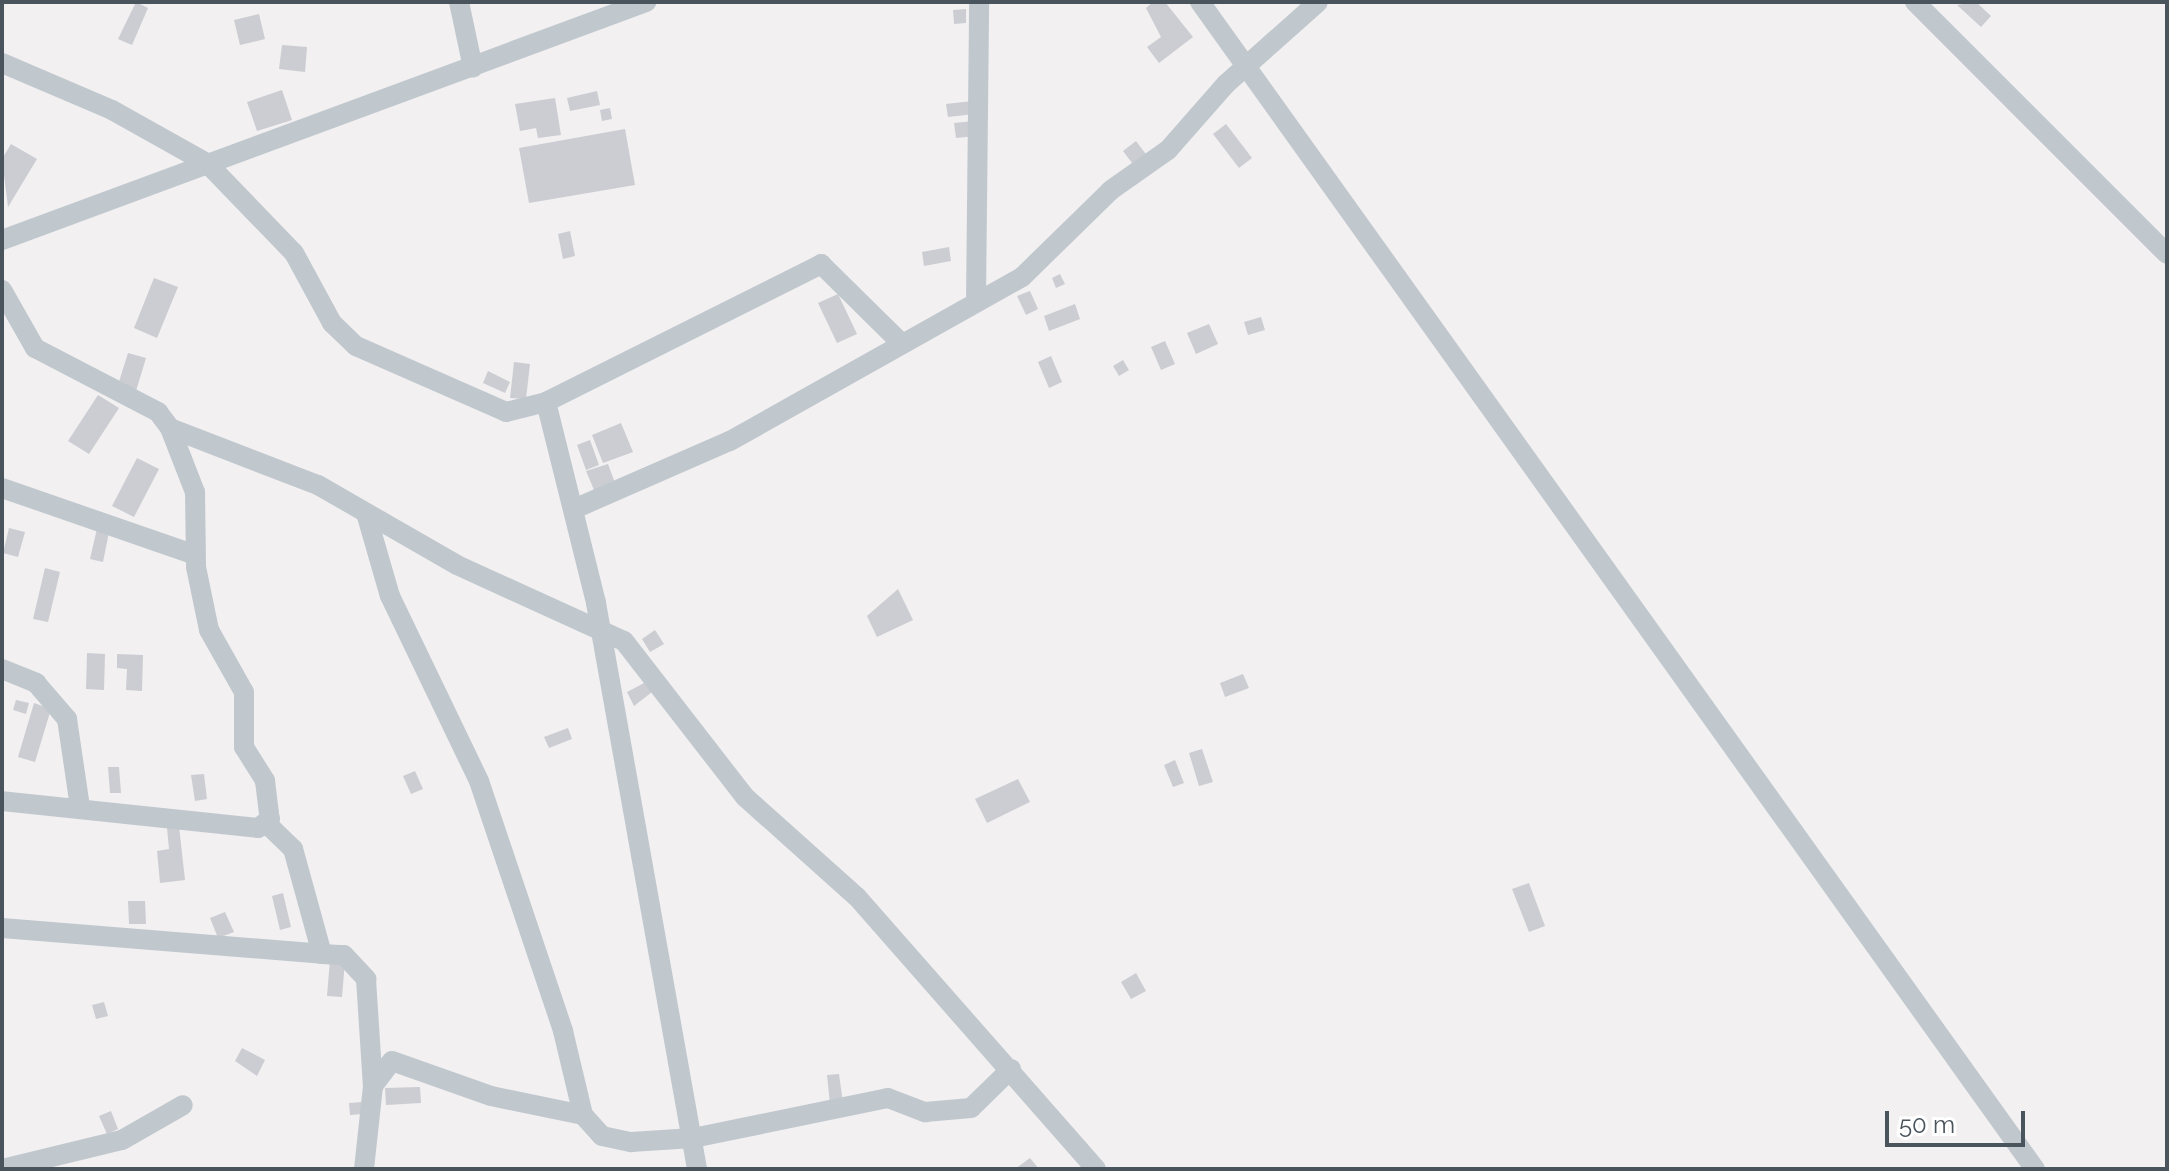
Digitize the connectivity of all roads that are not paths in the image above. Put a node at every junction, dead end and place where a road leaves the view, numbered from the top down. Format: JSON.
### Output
{"nodes":[{"id":1,"x":459,"y":2,"type":"edge"},
{"id":2,"x":646,"y":2,"type":"edge"},
{"id":3,"x":979,"y":2,"type":"edge"},
{"id":4,"x":1200,"y":2,"type":"edge"},
{"id":5,"x":1915,"y":2,"type":"edge"},
{"id":6,"x":1314,"y":4,"type":"edge"},
{"id":7,"x":2,"y":63,"type":"edge"},
{"id":8,"x":1249,"y":63,"type":"junction"},
{"id":9,"x":473,"y":68,"type":"junction"},
{"id":10,"x":207,"y":163,"type":"junction"},
{"id":11,"x":2,"y":240,"type":"edge"},
{"id":12,"x":2167,"y":254,"type":"edge"},
{"id":13,"x":2,"y":290,"type":"edge"},
{"id":14,"x":976,"y":302,"type":"junction"},
{"id":15,"x":901,"y":343,"type":"junction"},
{"id":16,"x":546,"y":402,"type":"junction"},
{"id":17,"x":170,"y":428,"type":"junction"},
{"id":18,"x":2,"y":488,"type":"edge"},
{"id":19,"x":574,"y":509,"type":"junction"},
{"id":20,"x":366,"y":513,"type":"junction"},
{"id":21,"x":195,"y":555,"type":"junction"},
{"id":22,"x":600,"y":625,"type":"junction"},
{"id":23,"x":2,"y":669,"type":"edge"},
{"id":24,"x":2,"y":801,"type":"edge"},
{"id":25,"x":80,"y":807,"type":"junction"},
{"id":26,"x":268,"y":825,"type":"junction"},
{"id":27,"x":2,"y":928,"type":"edge"},
{"id":28,"x":322,"y":954,"type":"junction"},
{"id":29,"x":1011,"y":1069,"type":"junction"},
{"id":30,"x":373,"y":1086,"type":"junction"},
{"id":31,"x":183,"y":1105,"type":"dead end"},
{"id":32,"x":583,"y":1115,"type":"junction"},
{"id":33,"x":693,"y":1138,"type":"junction"},
{"id":34,"x":2,"y":1169,"type":"edge"},
{"id":35,"x":364,"y":1169,"type":"edge"},
{"id":36,"x":697,"y":1169,"type":"edge"},
{"id":37,"x":1096,"y":1169,"type":"edge"},
{"id":38,"x":2035,"y":1169,"type":"edge"}],
"edges":[{"from":1,"to":9,"type":"street"},
{"from":2,"to":9,"type":"street"},
{"from":3,"to":14,"type":"street"},
{"from":4,"to":8,"type":"street"},
{"from":5,"to":12,"type":"street"},
{"from":6,"to":8,"type":"street"},
{"from":7,"to":10,"type":"street"},
{"from":8,"to":14,"type":"street"},
{"from":8,"to":38,"type":"street"},
{"from":9,"to":10,"type":"street"},
{"from":10,"to":11,"type":"street"},
{"from":10,"to":16,"type":"street"},
{"from":13,"to":17,"type":"street"},
{"from":14,"to":15,"type":"street"},
{"from":15,"to":16,"type":"street"},
{"from":15,"to":19,"type":"street"},
{"from":16,"to":19,"type":"street"},
{"from":17,"to":20,"type":"street"},
{"from":17,"to":21,"type":"street"},
{"from":18,"to":21,"type":"street"},
{"from":19,"to":22,"type":"street"},
{"from":20,"to":22,"type":"street"},
{"from":20,"to":32,"type":"street"},
{"from":21,"to":26,"type":"street"},
{"from":22,"to":29,"type":"street"},
{"from":22,"to":33,"type":"street"},
{"from":23,"to":25,"type":"street"},
{"from":24,"to":25,"type":"street"},
{"from":25,"to":26,"type":"street"},
{"from":26,"to":28,"type":"street"},
{"from":27,"to":28,"type":"street"},
{"from":28,"to":30,"type":"street"},
{"from":29,"to":33,"type":"street"},
{"from":29,"to":37,"type":"street"},
{"from":30,"to":32,"type":"street"},
{"from":30,"to":35,"type":"street"},
{"from":31,"to":34,"type":"street"},
{"from":32,"to":33,"type":"street"},
{"from":33,"to":36,"type":"street"}]}
